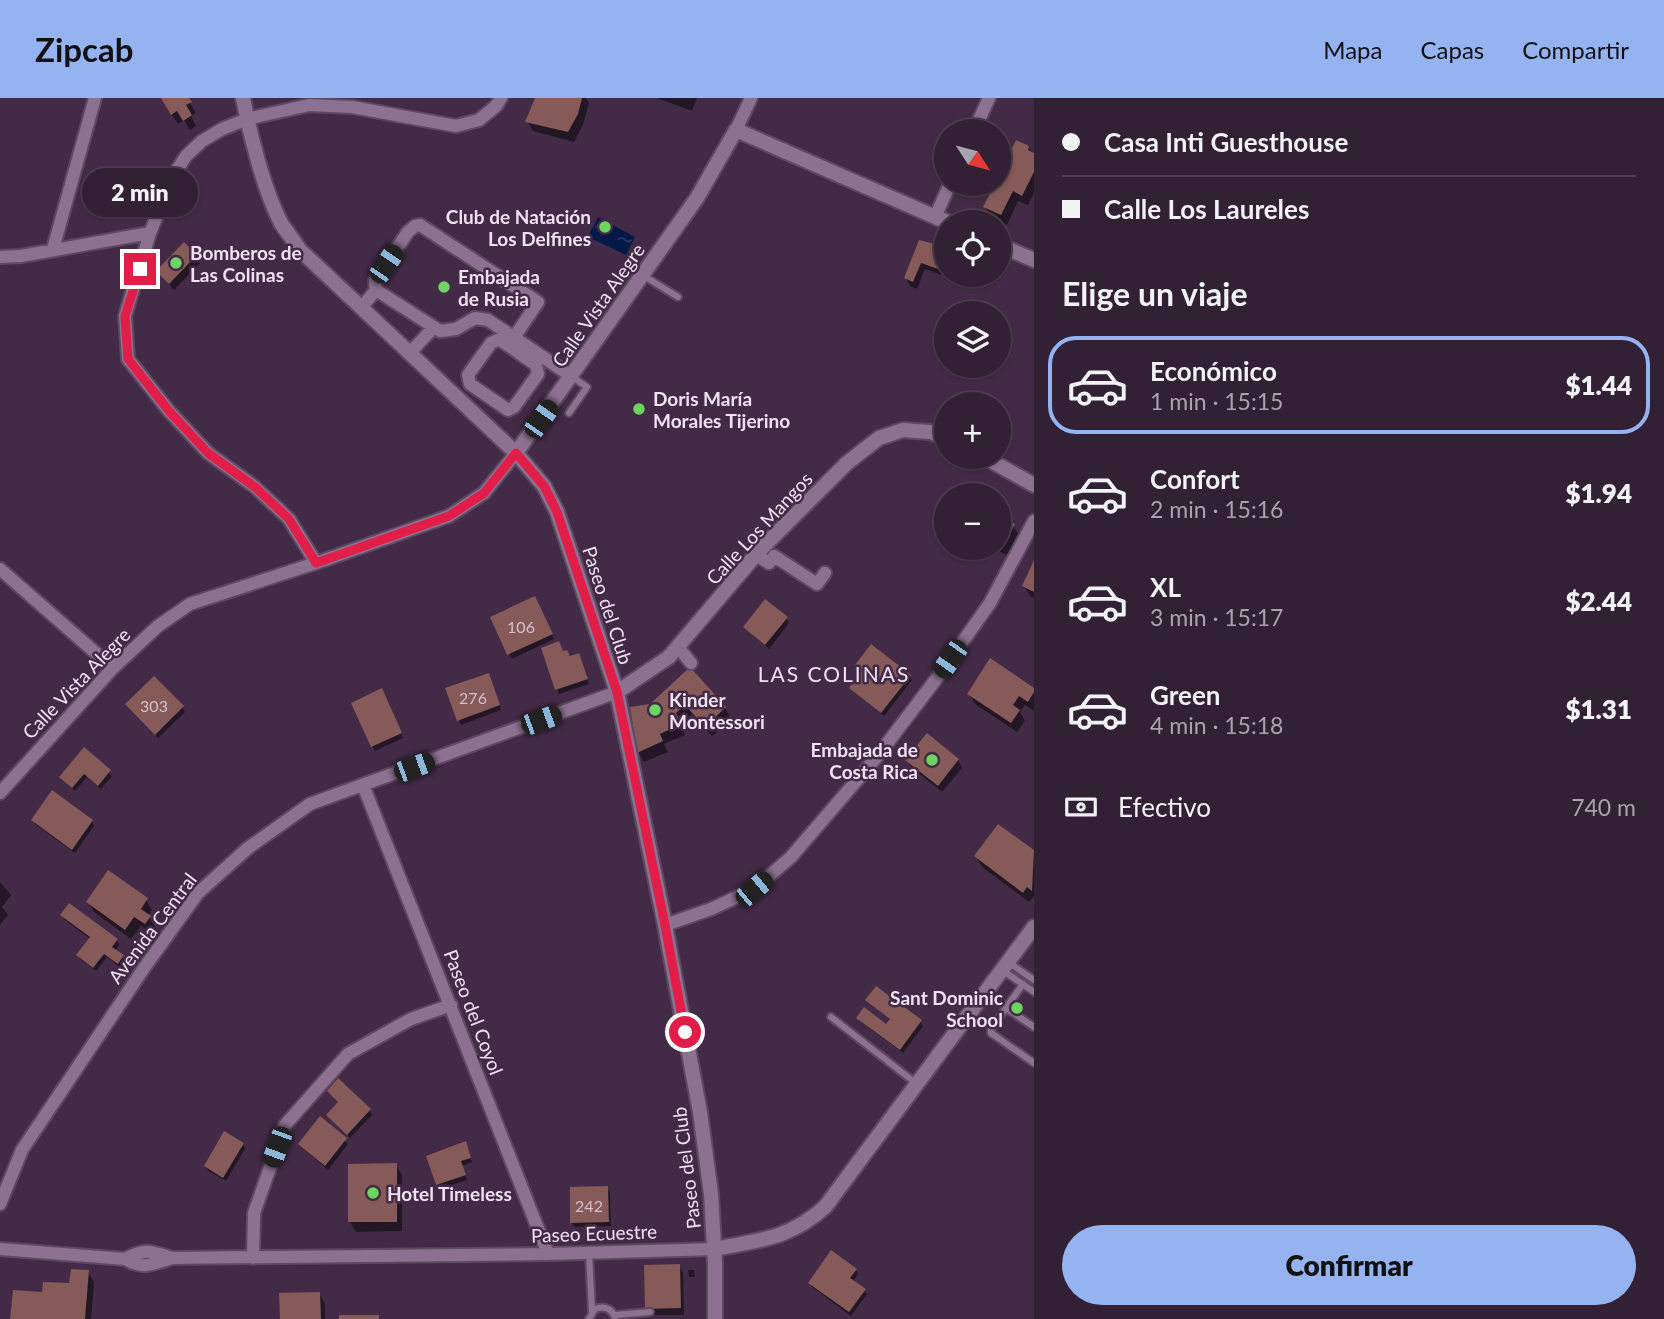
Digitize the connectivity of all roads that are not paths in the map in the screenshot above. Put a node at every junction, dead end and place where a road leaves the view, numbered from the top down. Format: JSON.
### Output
{"nodes":[{"id":1,"x":95,"y":98,"type":"edge"},
{"id":2,"x":243,"y":98,"type":"edge"},
{"id":3,"x":501,"y":98,"type":"edge"},
{"id":4,"x":751,"y":98,"type":"edge"},
{"id":5,"x":989,"y":98,"type":"edge"},
{"id":6,"x":247,"y":119,"type":"junction"},
{"id":7,"x":979,"y":119,"type":"edge"},
{"id":8,"x":736,"y":130,"type":"junction"},
{"id":9,"x":934,"y":217,"type":"edge"},
{"id":10,"x":150,"y":233,"type":"junction"},
{"id":11,"x":53,"y":250,"type":"junction"},
{"id":12,"x":1011,"y":250,"type":"edge"},
{"id":13,"x":0,"y":257,"type":"edge"},
{"id":14,"x":1034,"y":260,"type":"edge"},
{"id":15,"x":642,"y":275,"type":"junction"},
{"id":16,"x":376,"y":290,"type":"junction"},
{"id":17,"x":677,"y":297,"type":"dead end"},
{"id":18,"x":361,"y":308,"type":"junction"},
{"id":19,"x":434,"y":327,"type":"junction"},
{"id":20,"x":512,"y":341,"type":"junction"},
{"id":21,"x":409,"y":354,"type":"junction"},
{"id":22,"x":571,"y":376,"type":"junction"},
{"id":23,"x":569,"y":413,"type":"dead end"},
{"id":24,"x":934,"y":433,"type":"edge"},
{"id":25,"x":516,"y":453,"type":"junction"},
{"id":26,"x":1005,"y":469,"type":"edge"},
{"id":27,"x":1034,"y":485,"type":"edge"},
{"id":28,"x":1034,"y":521,"type":"edge"},
{"id":29,"x":756,"y":555,"type":"junction"},
{"id":30,"x":316,"y":563,"type":"junction"},
{"id":31,"x":0,"y":569,"type":"edge"},
{"id":32,"x":825,"y":573,"type":"dead end"},
{"id":33,"x":678,"y":647,"type":"junction"},
{"id":34,"x":691,"y":663,"type":"dead end"},
{"id":35,"x":113,"y":668,"type":"junction"},
{"id":36,"x":617,"y":692,"type":"junction"},
{"id":37,"x":363,"y":785,"type":"junction"},
{"id":38,"x":0,"y":793,"type":"edge"},
{"id":39,"x":665,"y":925,"type":"junction"},
{"id":40,"x":1034,"y":927,"type":"edge"},
{"id":41,"x":1005,"y":966,"type":"junction"},
{"id":42,"x":1034,"y":980,"type":"edge"},
{"id":43,"x":1023,"y":984,"type":"junction"},
{"id":44,"x":1034,"y":992,"type":"edge"},
{"id":45,"x":451,"y":1005,"type":"junction"},
{"id":46,"x":1006,"y":1007,"type":"junction"},
{"id":47,"x":831,"y":1017,"type":"dead end"},
{"id":48,"x":1034,"y":1027,"type":"edge"},
{"id":49,"x":1034,"y":1063,"type":"edge"},
{"id":50,"x":917,"y":1084,"type":"junction"},
{"id":51,"x":0,"y":1204,"type":"edge"},
{"id":52,"x":715,"y":1249,"type":"junction"},
{"id":53,"x":0,"y":1250,"type":"edge"},
{"id":54,"x":589,"y":1253,"type":"junction"},
{"id":55,"x":548,"y":1254,"type":"junction"},
{"id":56,"x":253,"y":1258,"type":"junction"},
{"id":57,"x":650,"y":1312,"type":"dead end"},
{"id":58,"x":591,"y":1316,"type":"edge"},
{"id":59,"x":615,"y":1317,"type":"edge"},
{"id":60,"x":715,"y":1319,"type":"edge"}],
"edges":[{"from":1,"to":11,"type":"street"},
{"from":2,"to":6,"type":"street","name":"Paseo del Club"},
{"from":3,"to":6,"type":"street"},
{"from":4,"to":8,"type":"street","name":"Calle Vista Alegre"},
{"from":5,"to":7,"type":"street"},
{"from":6,"to":10,"type":"street"},
{"from":6,"to":18,"type":"street","name":"Paseo del Club"},
{"from":8,"to":9,"type":"street"},
{"from":8,"to":15,"type":"street","name":"Calle Vista Alegre"},
{"from":10,"to":11,"type":"street"},
{"from":10,"to":30,"type":"street"},
{"from":11,"to":13,"type":"street"},
{"from":12,"to":14,"type":"street"},
{"from":15,"to":17,"type":"lane"},
{"from":15,"to":22,"type":"street","name":"Calle Vista Alegre"},
{"from":16,"to":18,"type":"street"},
{"from":16,"to":19,"type":"street"},
{"from":16,"to":20,"type":"street"},
{"from":18,"to":21,"type":"street","name":"Paseo del Club"},
{"from":19,"to":20,"type":"street"},
{"from":19,"to":21,"type":"street"},
{"from":20,"to":20,"type":"street"},
{"from":20,"to":22,"type":"street"},
{"from":21,"to":25,"type":"street","name":"Paseo del Club"},
{"from":22,"to":23,"type":"lane"},
{"from":22,"to":25,"type":"street","name":"Calle Vista Alegre"},
{"from":24,"to":29,"type":"street","name":"Calle Los Mangos"},
{"from":25,"to":30,"type":"street","name":"Calle Vista Alegre"},
{"from":25,"to":36,"type":"street","name":"Paseo del Club"},
{"from":26,"to":27,"type":"street"},
{"from":28,"to":39,"type":"street"},
{"from":29,"to":32,"type":"street"},
{"from":29,"to":33,"type":"street","name":"Calle Los Mangos"},
{"from":30,"to":35,"type":"street","name":"Calle Vista Alegre"},
{"from":31,"to":35,"type":"street"},
{"from":33,"to":34,"type":"street"},
{"from":33,"to":36,"type":"street","name":"Calle Los Mangos"},
{"from":35,"to":38,"type":"street","name":"Calle Vista Alegre"},
{"from":36,"to":37,"type":"street","name":"Avenida Central"},
{"from":36,"to":39,"type":"street","name":"Paseo del Club"},
{"from":37,"to":45,"type":"street","name":"Paseo del Coyol"},
{"from":37,"to":51,"type":"street","name":"Avenida Central"},
{"from":39,"to":52,"type":"street","name":"Paseo del Club"},
{"from":40,"to":41,"type":"street","name":"Paseo Ecuestre"},
{"from":41,"to":42,"type":"lane"},
{"from":41,"to":43,"type":"lane"},
{"from":41,"to":50,"type":"street","name":"Paseo Ecuestre"},
{"from":43,"to":44,"type":"lane"},
{"from":43,"to":46,"type":"lane"},
{"from":45,"to":55,"type":"street","name":"Paseo del Coyol"},
{"from":45,"to":56,"type":"street"},
{"from":46,"to":48,"type":"lane"},
{"from":46,"to":49,"type":"lane"},
{"from":47,"to":50,"type":"lane"},
{"from":50,"to":52,"type":"street","name":"Paseo Ecuestre"},
{"from":52,"to":54,"type":"street","name":"Paseo Ecuestre"},
{"from":52,"to":60,"type":"street","name":"Paseo del Club"},
{"from":53,"to":56,"type":"street","name":"Paseo Ecuestre"},
{"from":54,"to":55,"type":"street","name":"Paseo Ecuestre"},
{"from":54,"to":58,"type":"lane"},
{"from":55,"to":56,"type":"street","name":"Paseo Ecuestre"},
{"from":57,"to":59,"type":"lane"},
{"from":58,"to":59,"type":"lane"}]}
